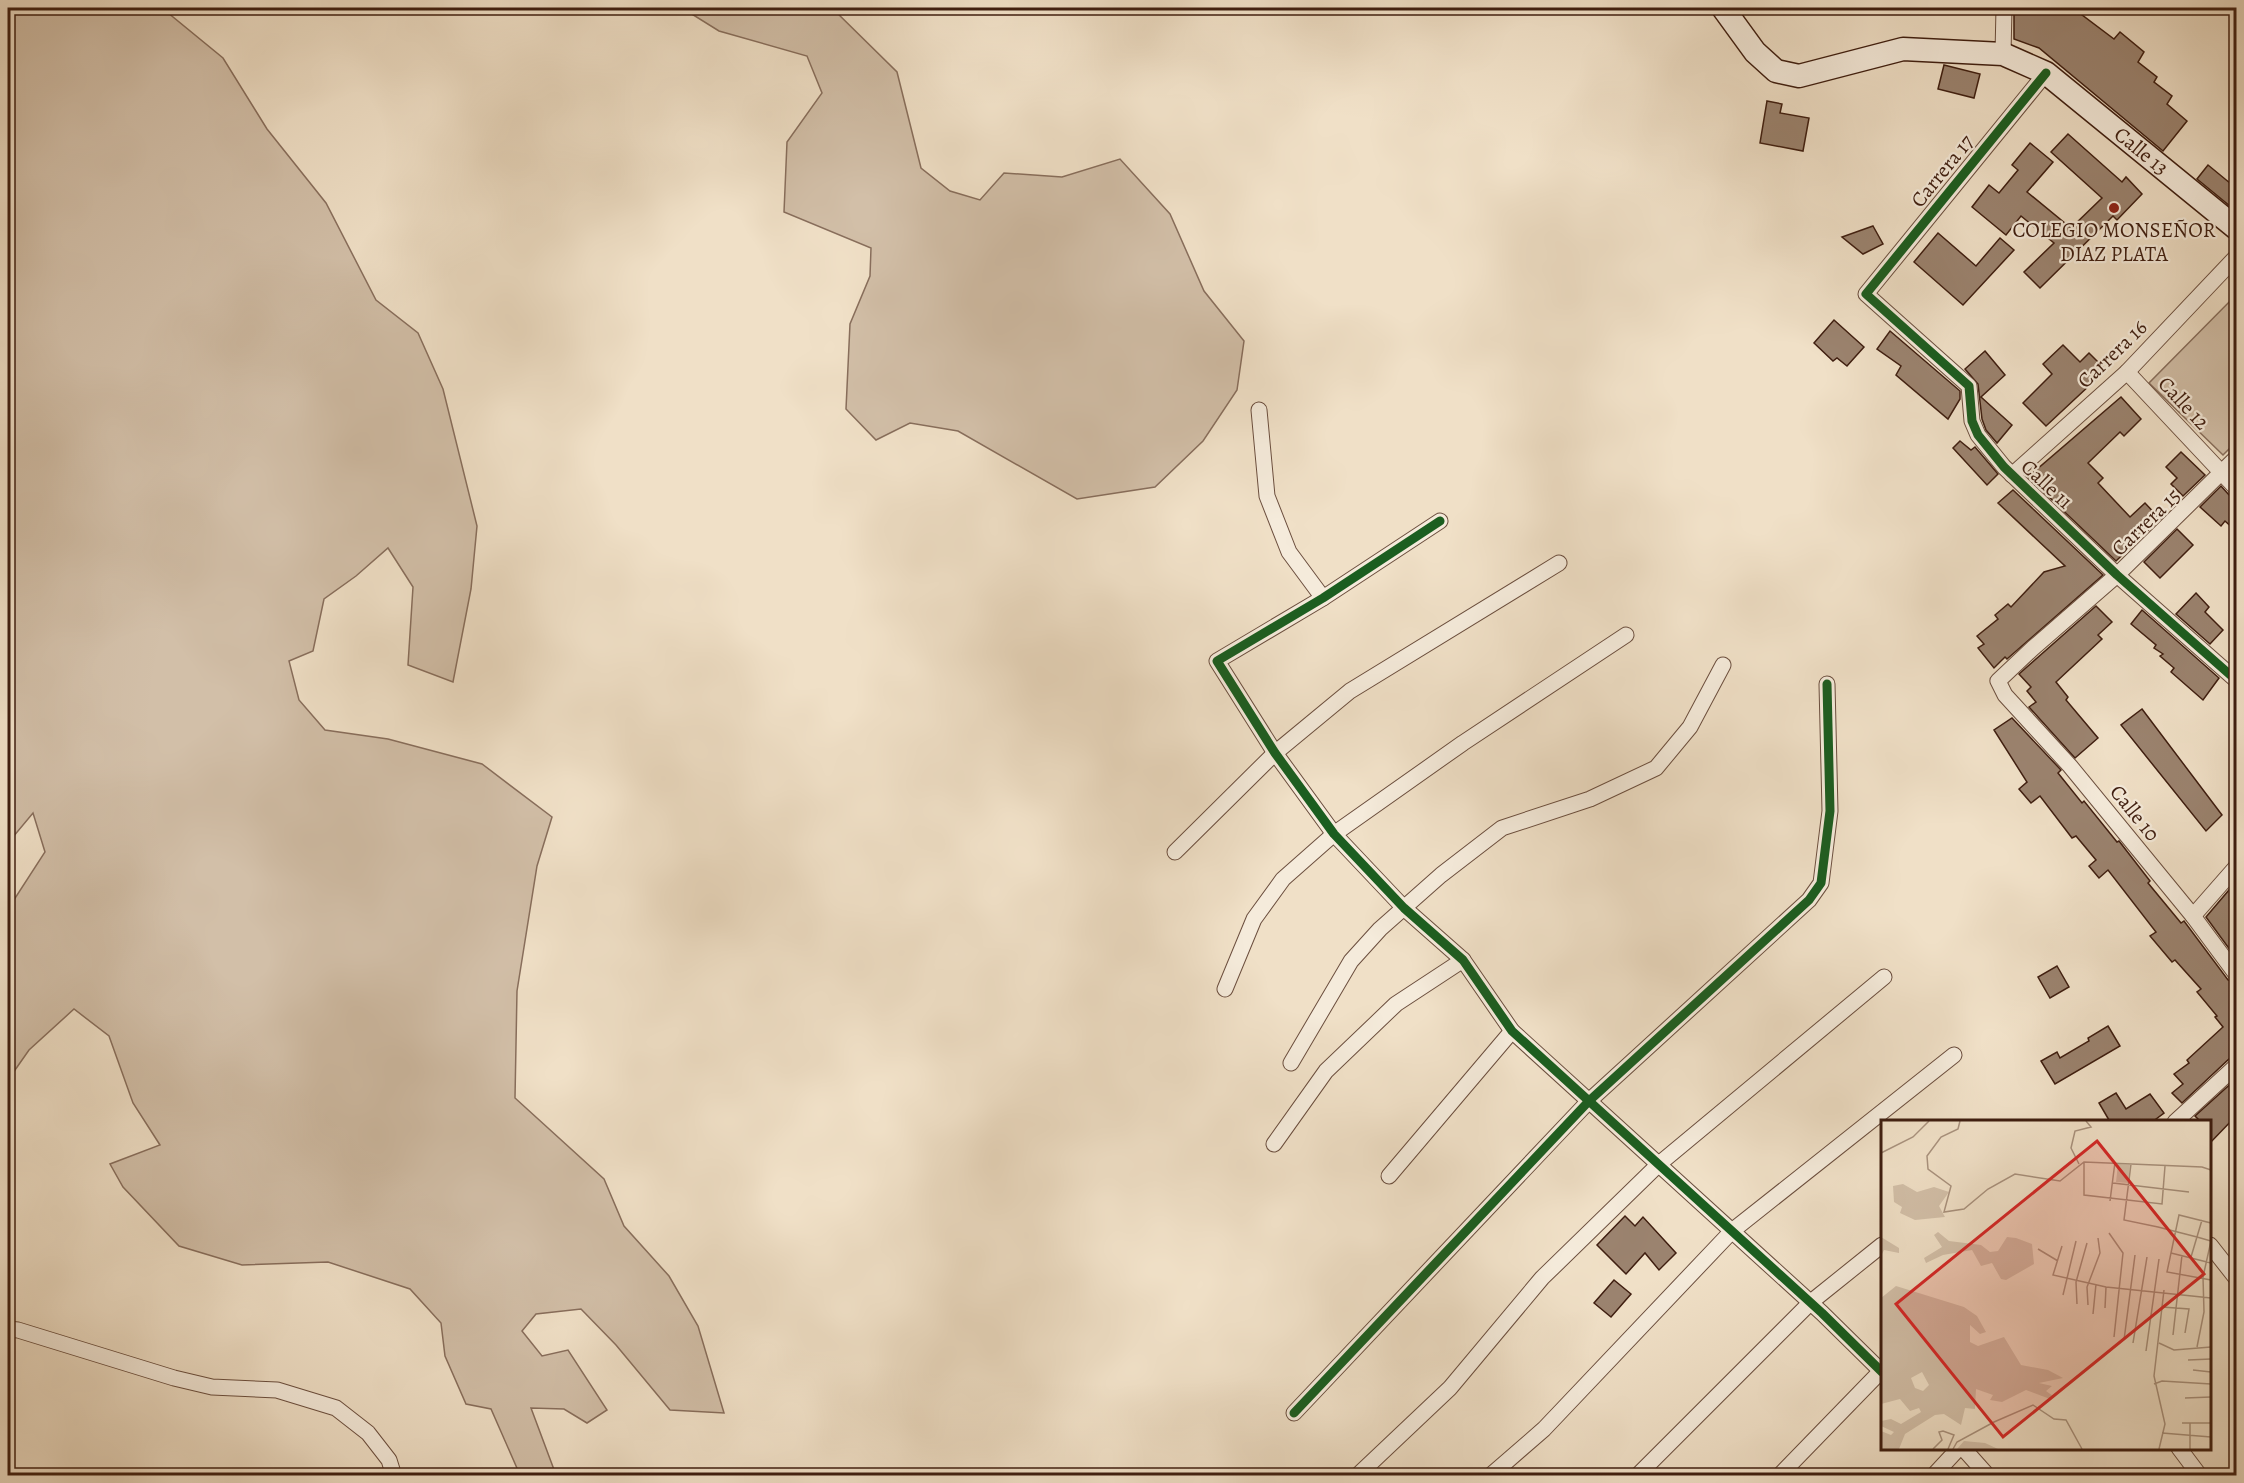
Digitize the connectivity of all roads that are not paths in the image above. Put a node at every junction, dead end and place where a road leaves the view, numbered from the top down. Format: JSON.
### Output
{"nodes":[{"id":1,"x":1723,"y":8,"type":"edge"},
{"id":2,"x":2004,"y":8,"type":"edge"},
{"id":3,"x":2003,"y":54,"type":"junction"},
{"id":4,"x":2046,"y":73,"type":"junction"},
{"id":5,"x":2236,"y":228,"type":"edge"},
{"id":6,"x":2236,"y":257,"type":"edge"},
{"id":7,"x":1866,"y":294,"type":"joint"},
{"id":8,"x":2127,"y":372,"type":"junction"},
{"id":9,"x":1259,"y":410,"type":"dead end"},
{"id":10,"x":2236,"y":458,"type":"edge"},
{"id":11,"x":2222,"y":474,"type":"junction"},
{"id":12,"x":2012,"y":475,"type":"junction"},
{"id":13,"x":2236,"y":488,"type":"edge"},
{"id":14,"x":1440,"y":521,"type":"dead end"},
{"id":15,"x":1559,"y":563,"type":"dead end"},
{"id":16,"x":2117,"y":575,"type":"junction"},
{"id":17,"x":1323,"y":598,"type":"junction"},
{"id":18,"x":1626,"y":635,"type":"dead end"},
{"id":19,"x":1724,"y":665,"type":"dead end"},
{"id":20,"x":2236,"y":680,"type":"edge"},
{"id":21,"x":1998,"y":681,"type":"joint"},
{"id":22,"x":1827,"y":684,"type":"dead end"},
{"id":23,"x":1275,"y":753,"type":"junction"},
{"id":24,"x":1334,"y":834,"type":"junction"},
{"id":25,"x":1175,"y":852,"type":"dead end"},
{"id":26,"x":2236,"y":867,"type":"edge"},
{"id":27,"x":1404,"y":908,"type":"junction"},
{"id":28,"x":2193,"y":916,"type":"junction"},
{"id":29,"x":1463,"y":960,"type":"junction"},
{"id":30,"x":2236,"y":974,"type":"edge"},
{"id":31,"x":1884,"y":977,"type":"dead end"},
{"id":32,"x":1225,"y":989,"type":"dead end"},
{"id":33,"x":1512,"y":1031,"type":"junction"},
{"id":34,"x":1954,"y":1055,"type":"dead end"},
{"id":35,"x":1291,"y":1063,"type":"dead end"},
{"id":36,"x":2236,"y":1066,"type":"edge"},
{"id":37,"x":1589,"y":1101,"type":"junction"},
{"id":38,"x":2177,"y":1120,"type":"edge"},
{"id":39,"x":1274,"y":1144,"type":"dead end"},
{"id":40,"x":1659,"y":1164,"type":"junction"},
{"id":41,"x":1389,"y":1176,"type":"dead end"},
{"id":42,"x":1732,"y":1231,"type":"junction"},
{"id":43,"x":1881,"y":1246,"type":"edge"},
{"id":44,"x":2211,"y":1246,"type":"edge"},
{"id":45,"x":2236,"y":1278,"type":"edge"},
{"id":46,"x":1811,"y":1302,"type":"junction"},
{"id":47,"x":8,"y":1329,"type":"edge"},
{"id":48,"x":1881,"y":1371,"type":"edge"},
{"id":49,"x":1881,"y":1373,"type":"edge"},
{"id":50,"x":1293,"y":1413,"type":"dead end"},
{"id":51,"x":1960,"y":1450,"type":"edge"},
{"id":52,"x":1962,"y":1450,"type":"edge"},
{"id":53,"x":2180,"y":1450,"type":"edge"},
{"id":54,"x":1782,"y":1475,"type":"edge"},
{"id":55,"x":394,"y":1476,"type":"edge"},
{"id":56,"x":1357,"y":1476,"type":"edge"},
{"id":57,"x":1490,"y":1476,"type":"edge"},
{"id":58,"x":1637,"y":1476,"type":"edge"},
{"id":59,"x":1933,"y":1476,"type":"edge"},
{"id":60,"x":1988,"y":1476,"type":"edge"},
{"id":61,"x":2200,"y":1476,"type":"edge"}],
"edges":[{"from":1,"to":3,"type":"street"},
{"from":2,"to":3,"type":"street"},
{"from":3,"to":4,"type":"street","name":"Calle 13"},
{"from":4,"to":5,"type":"street","name":"Calle 13"},
{"from":4,"to":7,"type":"street","name":"Carrera 17"},
{"from":6,"to":8,"type":"street","name":"Carrera 16"},
{"from":7,"to":12,"type":"street","name":"Calle 11"},
{"from":8,"to":11,"type":"street","name":"Calle 12"},
{"from":8,"to":12,"type":"street","name":"Carrera 16"},
{"from":9,"to":17,"type":"street"},
{"from":10,"to":11,"type":"street","name":"Carrera 15"},
{"from":11,"to":13,"type":"street","name":"Calle 12"},
{"from":11,"to":16,"type":"street","name":"Carrera 15"},
{"from":12,"to":16,"type":"street","name":"Calle 11"},
{"from":14,"to":17,"type":"street"},
{"from":15,"to":23,"type":"street"},
{"from":16,"to":20,"type":"street","name":"Calle 11"},
{"from":16,"to":21,"type":"street","name":"Carrera 15"},
{"from":17,"to":23,"type":"street"},
{"from":18,"to":24,"type":"street"},
{"from":19,"to":27,"type":"street"},
{"from":21,"to":28,"type":"street","name":"Calle 10"},
{"from":22,"to":37,"type":"street"},
{"from":23,"to":24,"type":"street"},
{"from":23,"to":25,"type":"street"},
{"from":24,"to":27,"type":"street"},
{"from":24,"to":32,"type":"street"},
{"from":26,"to":28,"type":"street"},
{"from":27,"to":29,"type":"street"},
{"from":27,"to":35,"type":"street"},
{"from":28,"to":30,"type":"street","name":"Calle 10"},
{"from":29,"to":33,"type":"street"},
{"from":29,"to":39,"type":"street"},
{"from":31,"to":40,"type":"street"},
{"from":33,"to":37,"type":"street"},
{"from":33,"to":41,"type":"street"},
{"from":34,"to":42,"type":"street"},
{"from":36,"to":38,"type":"street"},
{"from":37,"to":40,"type":"street"},
{"from":37,"to":50,"type":"street"},
{"from":40,"to":42,"type":"street"},
{"from":40,"to":56,"type":"street"},
{"from":42,"to":46,"type":"street"},
{"from":42,"to":57,"type":"street"},
{"from":43,"to":46,"type":"street"},
{"from":44,"to":45,"type":"street"},
{"from":46,"to":48,"type":"street"},
{"from":46,"to":58,"type":"street"},
{"from":47,"to":55,"type":"street"},
{"from":49,"to":54,"type":"street"},
{"from":51,"to":59,"type":"street"},
{"from":52,"to":60,"type":"street"},
{"from":53,"to":61,"type":"street"}]}
